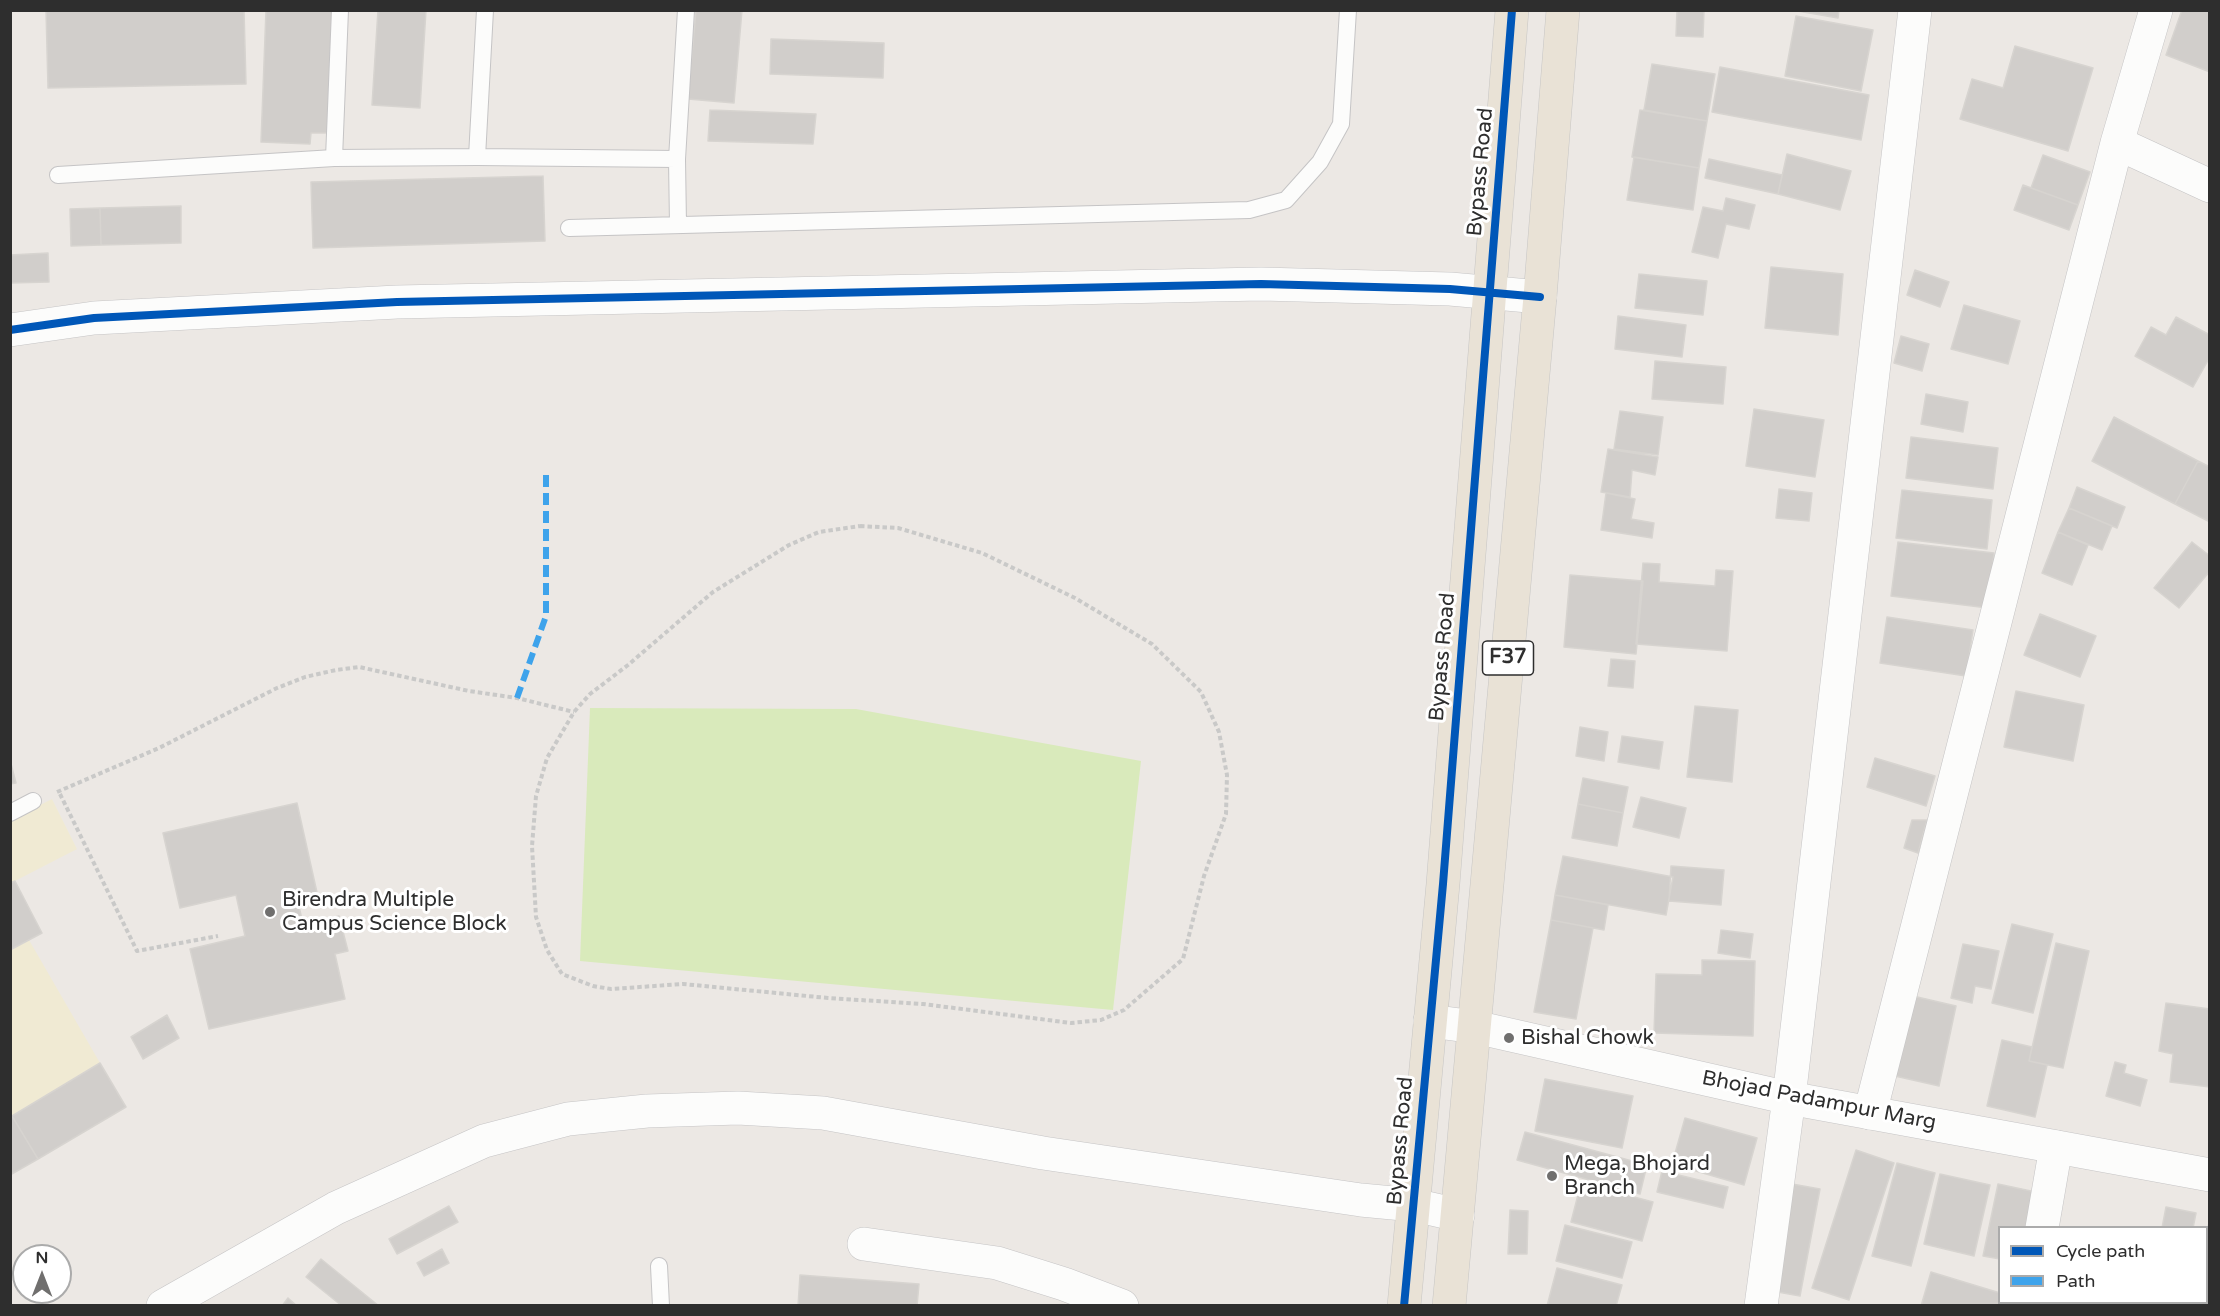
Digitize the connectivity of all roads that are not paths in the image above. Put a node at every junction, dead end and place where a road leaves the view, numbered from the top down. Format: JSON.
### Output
{"nodes":[{"id":1,"x":340,"y":10,"type":"edge"},
{"id":2,"x":485,"y":10,"type":"edge"},
{"id":3,"x":686,"y":10,"type":"edge"},
{"id":4,"x":1348,"y":10,"type":"edge"},
{"id":5,"x":1512,"y":10,"type":"edge"},
{"id":6,"x":1563,"y":10,"type":"edge"},
{"id":7,"x":1915,"y":10,"type":"edge"},
{"id":8,"x":2156,"y":10,"type":"edge"},
{"id":9,"x":2116,"y":143,"type":"junction"},
{"id":10,"x":477,"y":156,"type":"junction"},
{"id":11,"x":334,"y":158,"type":"junction"},
{"id":12,"x":677,"y":159,"type":"junction"},
{"id":13,"x":58,"y":175,"type":"dead end"},
{"id":14,"x":2210,"y":186,"type":"edge"},
{"id":15,"x":678,"y":225,"type":"junction"},
{"id":16,"x":569,"y":228,"type":"dead end"},
{"id":17,"x":1490,"y":292,"type":"junction"},
{"id":18,"x":1540,"y":297,"type":"junction"},
{"id":19,"x":10,"y":330,"type":"edge"},
{"id":20,"x":33,"y":801,"type":"road end"},
{"id":21,"x":10,"y":813,"type":"edge"},
{"id":22,"x":1430,"y":1022,"type":"junction"},
{"id":23,"x":1475,"y":1027,"type":"junction"},
{"id":24,"x":1789,"y":1098,"type":"junction"},
{"id":25,"x":1870,"y":1113,"type":"junction"},
{"id":26,"x":2056,"y":1147,"type":"junction"},
{"id":27,"x":2210,"y":1175,"type":"edge"},
{"id":28,"x":1414,"y":1205,"type":"junction"},
{"id":29,"x":1458,"y":1215,"type":"junction"},
{"id":30,"x":2042,"y":1226,"type":"edge"},
{"id":31,"x":864,"y":1244,"type":"dead end"},
{"id":32,"x":659,"y":1266,"type":"dead end"},
{"id":33,"x":164,"y":1305,"type":"edge"},
{"id":34,"x":661,"y":1305,"type":"edge"},
{"id":35,"x":1122,"y":1305,"type":"edge"},
{"id":36,"x":1404,"y":1305,"type":"edge"},
{"id":37,"x":1449,"y":1305,"type":"edge"},
{"id":38,"x":1761,"y":1305,"type":"edge"}],
"edges":[{"from":1,"to":11,"type":"lane"},
{"from":2,"to":10,"type":"lane"},
{"from":3,"to":12,"type":"lane"},
{"from":4,"to":15,"type":"lane"},
{"from":5,"to":17,"type":"highway","name":"Bypass Road","number":"F37"},
{"from":6,"to":18,"type":"highway","number":"F37"},
{"from":7,"to":24,"type":"street"},
{"from":8,"to":9,"type":"street"},
{"from":9,"to":14,"type":"street"},
{"from":9,"to":25,"type":"street"},
{"from":10,"to":11,"type":"lane"},
{"from":10,"to":12,"type":"lane"},
{"from":11,"to":13,"type":"lane"},
{"from":12,"to":15,"type":"lane"},
{"from":15,"to":16,"type":"lane"},
{"from":17,"to":18,"type":"street"},
{"from":17,"to":19,"type":"street"},
{"from":17,"to":22,"type":"highway","name":"Bypass Road","number":"F37"},
{"from":18,"to":23,"type":"highway","number":"F37"},
{"from":20,"to":21,"type":"lane"},
{"from":22,"to":23,"type":"street","name":"Bhojad Padampur Marg"},
{"from":22,"to":28,"type":"highway","name":"Bypass Road","number":"F37"},
{"from":23,"to":24,"type":"street","name":"Bhojad Padampur Marg"},
{"from":23,"to":29,"type":"highway","number":"F37"},
{"from":24,"to":25,"type":"street","name":"Bhojad Padampur Marg"},
{"from":24,"to":38,"type":"street"},
{"from":25,"to":26,"type":"street","name":"Bhojad Padampur Marg"},
{"from":26,"to":27,"type":"street","name":"Bhojad Padampur Marg"},
{"from":26,"to":30,"type":"street"},
{"from":28,"to":29,"type":"street"},
{"from":28,"to":33,"type":"street"},
{"from":28,"to":36,"type":"highway","name":"Bypass Road","number":"F37"},
{"from":29,"to":37,"type":"highway","number":"F37"},
{"from":31,"to":35,"type":"street"},
{"from":32,"to":34,"type":"lane"}]}
